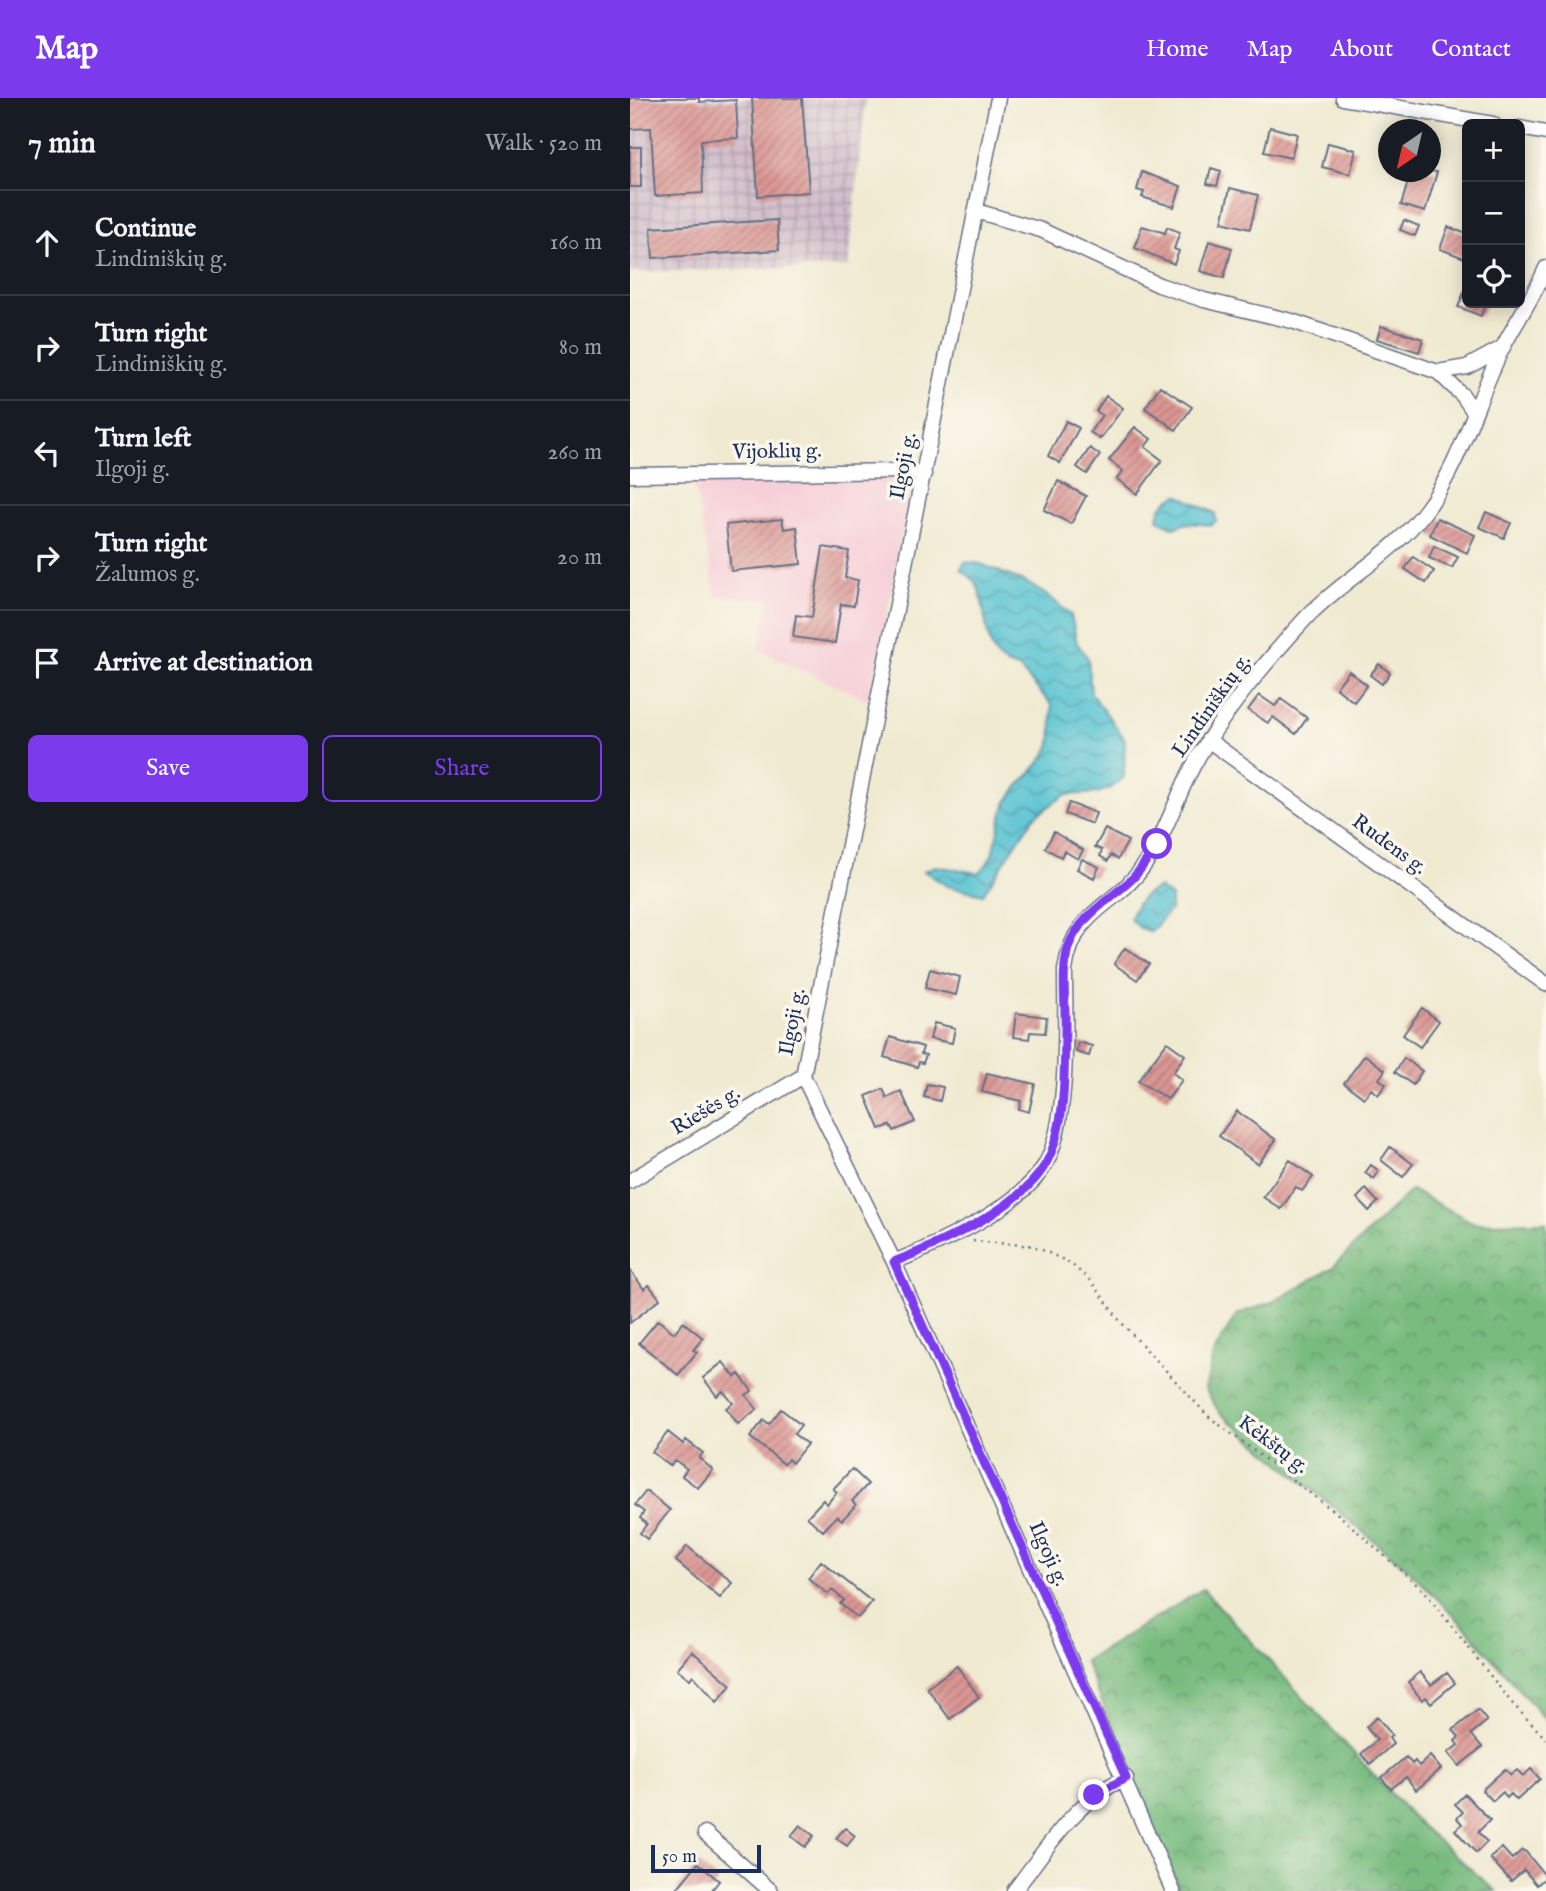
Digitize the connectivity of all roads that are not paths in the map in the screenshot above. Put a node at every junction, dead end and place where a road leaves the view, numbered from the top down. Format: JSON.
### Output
{"nodes":[{"id":1,"x":998,"y":98,"type":"edge"},
{"id":2,"x":1343,"y":98,"type":"edge"},
{"id":3,"x":1464,"y":119,"type":"edge"},
{"id":4,"x":1525,"y":129,"type":"edge"},
{"id":5,"x":1546,"y":133,"type":"edge"},
{"id":6,"x":976,"y":211,"type":"junction"},
{"id":7,"x":1546,"y":268,"type":"edge"},
{"id":8,"x":1503,"y":347,"type":"junction"},
{"id":9,"x":1438,"y":372,"type":"junction"},
{"id":10,"x":1474,"y":412,"type":"junction"},
{"id":11,"x":924,"y":474,"type":"junction"},
{"id":12,"x":630,"y":475,"type":"edge"},
{"id":13,"x":1208,"y":740,"type":"junction"},
{"id":14,"x":1546,"y":984,"type":"edge"},
{"id":15,"x":803,"y":1076,"type":"junction"},
{"id":16,"x":630,"y":1181,"type":"edge"},
{"id":17,"x":894,"y":1262,"type":"junction"},
{"id":18,"x":1126,"y":1778,"type":"junction"},
{"id":19,"x":705,"y":1833,"type":"dead end"},
{"id":20,"x":771,"y":1891,"type":"edge"},
{"id":21,"x":1014,"y":1891,"type":"edge"},
{"id":22,"x":1174,"y":1891,"type":"edge"}],
"edges":[{"from":1,"to":6,"type":"street","name":"Ilgoji g."},
{"from":2,"to":3,"type":"street"},
{"from":4,"to":5,"type":"street"},
{"from":6,"to":9,"type":"street"},
{"from":6,"to":11,"type":"street","name":"Ilgoji g."},
{"from":7,"to":8,"type":"street","name":"Lindiniškių g."},
{"from":8,"to":9,"type":"street"},
{"from":8,"to":10,"type":"street","name":"Lindiniškių g."},
{"from":9,"to":10,"type":"street"},
{"from":10,"to":13,"type":"street","name":"Lindiniškių g."},
{"from":11,"to":12,"type":"street","name":"Vijoklių g."},
{"from":11,"to":15,"type":"street","name":"Ilgoji g."},
{"from":13,"to":14,"type":"street","name":"Rudens g."},
{"from":13,"to":17,"type":"street","name":"Lindiniškių g."},
{"from":15,"to":16,"type":"street","name":"Riešės g."},
{"from":15,"to":17,"type":"street","name":"Ilgoji g."},
{"from":17,"to":18,"type":"street","name":"Ilgoji g."},
{"from":18,"to":21,"type":"street"},
{"from":18,"to":22,"type":"street","name":"Ilgoji g."},
{"from":19,"to":20,"type":"street"}]}
